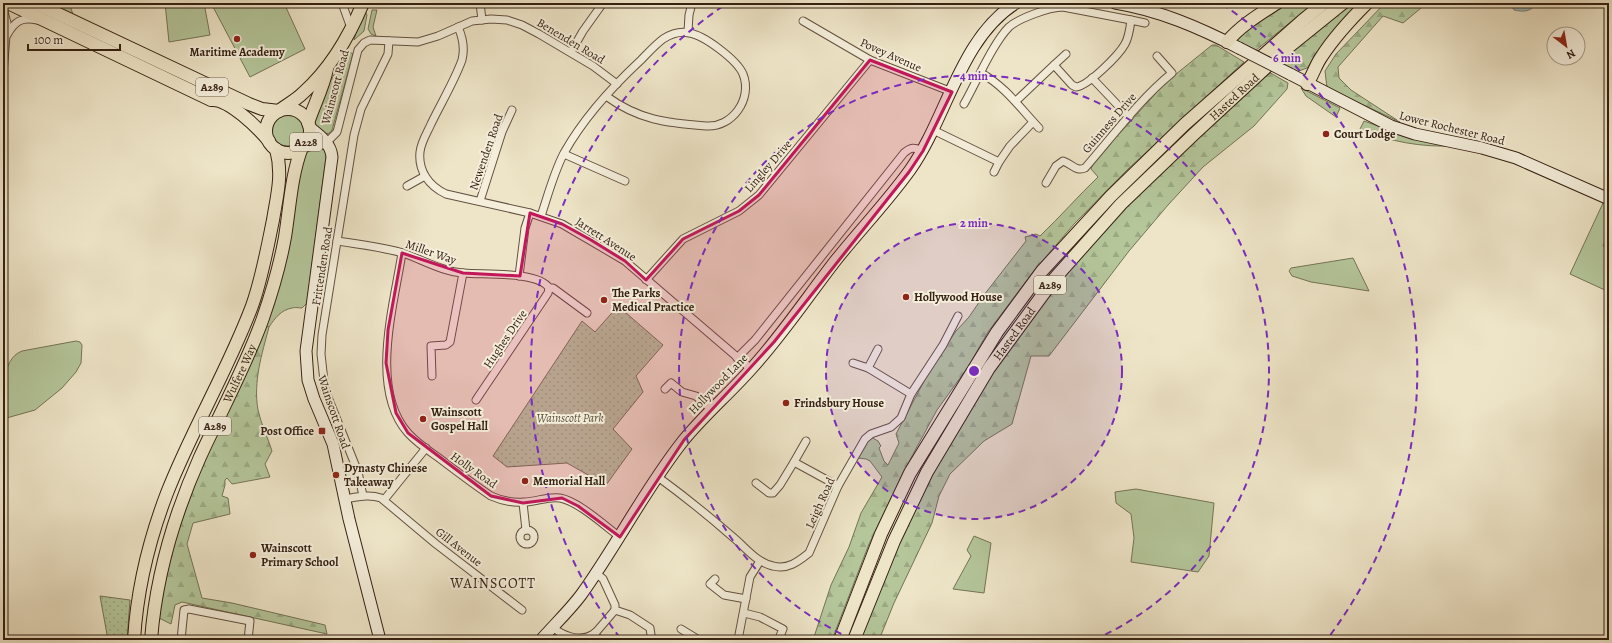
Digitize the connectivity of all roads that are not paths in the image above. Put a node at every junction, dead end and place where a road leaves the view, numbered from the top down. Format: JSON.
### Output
{"nodes":[{"id":1,"x":8,"y":3,"type":"edge"},
{"id":2,"x":35,"y":3,"type":"edge"},
{"id":3,"x":342,"y":3,"type":"edge"},
{"id":4,"x":363,"y":3,"type":"edge"},
{"id":5,"x":480,"y":3,"type":"edge"},
{"id":6,"x":603,"y":3,"type":"edge"},
{"id":7,"x":692,"y":3,"type":"edge"},
{"id":8,"x":1016,"y":3,"type":"edge"},
{"id":9,"x":1115,"y":3,"type":"edge"},
{"id":10,"x":1277,"y":3,"type":"edge"},
{"id":11,"x":1324,"y":3,"type":"edge"},
{"id":12,"x":1343,"y":3,"type":"edge"},
{"id":13,"x":1367,"y":3,"type":"edge"},
{"id":14,"x":1149,"y":7,"type":"edge"},
{"id":15,"x":3,"y":8,"type":"edge"},
{"id":16,"x":482,"y":20,"type":"junction"},
{"id":17,"x":1131,"y":20,"type":"junction"},
{"id":18,"x":804,"y":21,"type":"dead end"},
{"id":19,"x":51,"y":23,"type":"junction"},
{"id":20,"x":1145,"y":23,"type":"dead end"},
{"id":21,"x":458,"y":27,"type":"junction"},
{"id":22,"x":351,"y":28,"type":"junction"},
{"id":23,"x":688,"y":32,"type":"junction"},
{"id":24,"x":6,"y":37,"type":"junction"},
{"id":25,"x":372,"y":40,"type":"joint"},
{"id":26,"x":389,"y":41,"type":"junction"},
{"id":27,"x":1227,"y":42,"type":"junction"},
{"id":28,"x":571,"y":52,"type":"junction"},
{"id":29,"x":1066,"y":54,"type":"dead end"},
{"id":30,"x":1157,"y":56,"type":"dead end"},
{"id":31,"x":870,"y":60,"type":"junction"},
{"id":32,"x":1054,"y":64,"type":"junction"},
{"id":33,"x":328,"y":67,"type":"junction"},
{"id":34,"x":981,"y":73,"type":"junction"},
{"id":35,"x":3,"y":74,"type":"edge"},
{"id":36,"x":1092,"y":78,"type":"junction"},
{"id":37,"x":617,"y":84,"type":"junction"},
{"id":38,"x":1307,"y":84,"type":"junction"},
{"id":39,"x":952,"y":92,"type":"junction"},
{"id":40,"x":606,"y":96,"type":"junction"},
{"id":41,"x":211,"y":100,"type":"junction"},
{"id":42,"x":1016,"y":101,"type":"junction"},
{"id":43,"x":964,"y":104,"type":"dead end"},
{"id":44,"x":512,"y":110,"type":"dead end"},
{"id":45,"x":280,"y":111,"type":"junction"},
{"id":46,"x":1129,"y":117,"type":"junction"},
{"id":47,"x":1033,"y":122,"type":"junction"},
{"id":48,"x":309,"y":125,"type":"junction"},
{"id":49,"x":1039,"y":128,"type":"dead end"},
{"id":50,"x":933,"y":130,"type":"junction"},
{"id":51,"x":326,"y":143,"type":"junction"},
{"id":52,"x":272,"y":145,"type":"junction"},
{"id":53,"x":302,"y":147,"type":"junction"},
{"id":54,"x":923,"y":151,"type":"junction"},
{"id":55,"x":564,"y":154,"type":"junction"},
{"id":56,"x":999,"y":162,"type":"junction"},
{"id":57,"x":994,"y":172,"type":"dead end"},
{"id":58,"x":425,"y":176,"type":"junction"},
{"id":59,"x":625,"y":181,"type":"dead end"},
{"id":60,"x":1046,"y":183,"type":"dead end"},
{"id":61,"x":407,"y":186,"type":"dead end"},
{"id":62,"x":1609,"y":199,"type":"edge"},
{"id":63,"x":480,"y":201,"type":"junction"},
{"id":64,"x":530,"y":213,"type":"junction"},
{"id":65,"x":541,"y":216,"type":"junction"},
{"id":66,"x":337,"y":240,"type":"junction"},
{"id":67,"x":268,"y":244,"type":"junction"},
{"id":68,"x":402,"y":253,"type":"junction"},
{"id":69,"x":463,"y":273,"type":"junction"},
{"id":70,"x":520,"y":276,"type":"junction"},
{"id":71,"x":646,"y":280,"type":"junction"},
{"id":72,"x":549,"y":288,"type":"junction"},
{"id":73,"x":587,"y":313,"type":"dead end"},
{"id":74,"x":958,"y":316,"type":"dead end"},
{"id":75,"x":878,"y":349,"type":"dead end"},
{"id":76,"x":737,"y":358,"type":"junction"},
{"id":77,"x":853,"y":363,"type":"dead end"},
{"id":78,"x":868,"y":368,"type":"junction"},
{"id":79,"x":751,"y":369,"type":"junction"},
{"id":80,"x":432,"y":376,"type":"dead end"},
{"id":81,"x":665,"y":389,"type":"dead end"},
{"id":82,"x":911,"y":394,"type":"junction"},
{"id":83,"x":476,"y":400,"type":"dead end"},
{"id":84,"x":712,"y":410,"type":"junction"},
{"id":85,"x":806,"y":441,"type":"dead end"},
{"id":86,"x":426,"y":448,"type":"junction"},
{"id":87,"x":794,"y":462,"type":"junction"},
{"id":88,"x":658,"y":477,"type":"junction"},
{"id":89,"x":756,"y":483,"type":"dead end"},
{"id":90,"x":838,"y":486,"type":"junction"},
{"id":91,"x":363,"y":496,"type":"junction"},
{"id":92,"x":345,"y":499,"type":"junction"},
{"id":93,"x":384,"y":500,"type":"junction"},
{"id":94,"x":523,"y":503,"type":"junction"},
{"id":95,"x":628,"y":509,"type":"dead end"},
{"id":96,"x":526,"y":530,"type":"dead end"},
{"id":97,"x":618,"y":536,"type":"junction"},
{"id":98,"x":599,"y":553,"type":"dead end"},
{"id":99,"x":760,"y":561,"type":"junction"},
{"id":100,"x":596,"y":572,"type":"junction"},
{"id":101,"x":710,"y":581,"type":"dead end"},
{"id":102,"x":746,"y":599,"type":"junction"},
{"id":103,"x":522,"y":610,"type":"dead end"},
{"id":104,"x":614,"y":610,"type":"junction"},
{"id":105,"x":744,"y":614,"type":"junction"},
{"id":106,"x":553,"y":627,"type":"junction"},
{"id":107,"x":783,"y":629,"type":"dead end"},
{"id":108,"x":681,"y":630,"type":"dead end"},
{"id":109,"x":592,"y":635,"type":"junction"},
{"id":110,"x":134,"y":640,"type":"edge"},
{"id":111,"x":151,"y":640,"type":"edge"},
{"id":112,"x":181,"y":640,"type":"edge"},
{"id":113,"x":248,"y":640,"type":"edge"},
{"id":114,"x":380,"y":640,"type":"edge"},
{"id":115,"x":541,"y":640,"type":"edge"},
{"id":116,"x":602,"y":640,"type":"edge"},
{"id":117,"x":649,"y":640,"type":"edge"},
{"id":118,"x":699,"y":640,"type":"edge"},
{"id":119,"x":738,"y":640,"type":"edge"},
{"id":120,"x":840,"y":640,"type":"edge"},
{"id":121,"x":854,"y":640,"type":"edge"}],
"edges":[{"from":1,"to":19,"type":"main road","number":"A289"},
{"from":2,"to":45,"type":"main road","number":"A289"},
{"from":3,"to":22,"type":"street"},
{"from":4,"to":22,"type":"main road","number":"A228"},
{"from":5,"to":16,"type":"street"},
{"from":6,"to":28,"type":"street"},
{"from":7,"to":23,"type":"street"},
{"from":8,"to":39,"type":"main road","name":"Hollywood Lane"},
{"from":9,"to":14,"type":"main road","name":"Lower Rochester Road"},
{"from":10,"to":27,"type":"main road"},
{"from":11,"to":120,"type":"main road","name":"Hasted Road","number":"A289"},
{"from":12,"to":121,"type":"main road","name":"Hasted Road","number":"A289"},
{"from":13,"to":38,"type":"main road"},
{"from":14,"to":27,"type":"main road","name":"Lower Rochester Road"},
{"from":15,"to":24,"type":"street"},
{"from":16,"to":21,"type":"street","name":"Benenden Road"},
{"from":16,"to":28,"type":"street","name":"Benenden Road"},
{"from":17,"to":20,"type":"street"},
{"from":17,"to":34,"type":"street"},
{"from":17,"to":36,"type":"street"},
{"from":18,"to":31,"type":"street","name":"Povey Avenue"},
{"from":19,"to":24,"type":"street"},
{"from":19,"to":41,"type":"main road","number":"A289"},
{"from":21,"to":26,"type":"street","name":"Benenden Road"},
{"from":21,"to":58,"type":"street"},
{"from":22,"to":33,"type":"main road","number":"A228"},
{"from":23,"to":37,"type":"street"},
{"from":23,"to":40,"type":"street"},
{"from":24,"to":35,"type":"street"},
{"from":25,"to":26,"type":"street","name":"Benenden Road"},
{"from":25,"to":51,"type":"street","name":"Wainscott Road"},
{"from":26,"to":66,"type":"street","name":"Frittenden Road"},
{"from":27,"to":38,"type":"main road","name":"Lower Rochester Road","bridge":true},
{"from":28,"to":37,"type":"street","name":"Benenden Road"},
{"from":29,"to":32,"type":"street"},
{"from":30,"to":46,"type":"street","name":"Guinness Drive"},
{"from":31,"to":39,"type":"street","name":"Povey Avenue"},
{"from":31,"to":71,"type":"street","name":"Lingley Drive"},
{"from":32,"to":36,"type":"street"},
{"from":32,"to":42,"type":"street"},
{"from":33,"to":45,"type":"main road","number":"A228"},
{"from":33,"to":48,"type":"main road","number":"A228"},
{"from":34,"to":42,"type":"street"},
{"from":34,"to":43,"type":"street"},
{"from":36,"to":46,"type":"street"},
{"from":37,"to":40,"type":"street"},
{"from":38,"to":62,"type":"main road","name":"Lower Rochester Road"},
{"from":39,"to":50,"type":"main road","name":"Hollywood Lane"},
{"from":40,"to":55,"type":"street"},
{"from":41,"to":52,"type":"main road","number":"A289"},
{"from":41,"to":67,"type":"main road","number":"A289"},
{"from":42,"to":47,"type":"street"},
{"from":44,"to":63,"type":"street","name":"Newenden Road"},
{"from":45,"to":48,"type":"main road","number":"A228"},
{"from":45,"to":52,"type":"main road","number":"A228"},
{"from":46,"to":60,"type":"street","name":"Guinness Drive"},
{"from":47,"to":49,"type":"street"},
{"from":47,"to":56,"type":"street"},
{"from":48,"to":51,"type":"main road","name":"Wainscott Road"},
{"from":48,"to":53,"type":"main road","number":"A228"},
{"from":50,"to":54,"type":"main road","name":"Hollywood Lane"},
{"from":50,"to":56,"type":"street"},
{"from":51,"to":53,"type":"main road"},
{"from":51,"to":92,"type":"main road","name":"Wainscott Road"},
{"from":52,"to":53,"type":"main road","number":"A228"},
{"from":52,"to":67,"type":"main road","name":"Wulfere Way","number":"A289"},
{"from":53,"to":111,"type":"main road","name":"Wulfere Way","number":"A289"},
{"from":54,"to":76,"type":"street","name":"Hollywood Lane"},
{"from":54,"to":79,"type":"main road","name":"Hollywood Lane"},
{"from":55,"to":59,"type":"street"},
{"from":55,"to":65,"type":"street"},
{"from":56,"to":57,"type":"street"},
{"from":58,"to":61,"type":"street"},
{"from":58,"to":63,"type":"street","name":"Jarrett Avenue"},
{"from":63,"to":64,"type":"street","name":"Jarrett Avenue"},
{"from":64,"to":65,"type":"street","name":"Jarrett Avenue"},
{"from":64,"to":70,"type":"street"},
{"from":65,"to":71,"type":"street","name":"Jarrett Avenue"},
{"from":66,"to":68,"type":"street","name":"Miller Way"},
{"from":66,"to":91,"type":"street","name":"Frittenden Road"},
{"from":67,"to":110,"type":"main road","name":"Wulfere Way","number":"A289"},
{"from":68,"to":69,"type":"street","name":"Miller Way"},
{"from":68,"to":86,"type":"street","name":"Holly Road"},
{"from":69,"to":70,"type":"street","name":"Miller Way"},
{"from":69,"to":80,"type":"street"},
{"from":70,"to":72,"type":"street","name":"Miller Way"},
{"from":71,"to":76,"type":"street","name":"Jarrett Avenue"},
{"from":72,"to":73,"type":"street","name":"Miller Way"},
{"from":72,"to":83,"type":"street","name":"Hughes Drive"},
{"from":74,"to":82,"type":"street","name":"Leigh Road"},
{"from":75,"to":78,"type":"street"},
{"from":76,"to":79,"type":"street","name":"Jarrett Avenue"},
{"from":77,"to":78,"type":"street"},
{"from":78,"to":82,"type":"street"},
{"from":79,"to":84,"type":"main road","name":"Hollywood Lane"},
{"from":81,"to":84,"type":"street"},
{"from":82,"to":90,"type":"street","name":"Leigh Road"},
{"from":84,"to":88,"type":"main road","name":"Hollywood Lane"},
{"from":85,"to":87,"type":"street"},
{"from":86,"to":93,"type":"street"},
{"from":86,"to":94,"type":"street","name":"Holly Road"},
{"from":87,"to":89,"type":"street"},
{"from":87,"to":90,"type":"street"},
{"from":88,"to":97,"type":"main road","name":"Hollywood Lane"},
{"from":88,"to":99,"type":"street","name":"Leigh Road"},
{"from":90,"to":99,"type":"street","name":"Leigh Road"},
{"from":91,"to":92,"type":"street","name":"Gill Avenue"},
{"from":91,"to":93,"type":"street","name":"Gill Avenue"},
{"from":92,"to":114,"type":"main road","name":"Wainscott Road"},
{"from":93,"to":103,"type":"street","name":"Gill Avenue"},
{"from":94,"to":96,"type":"street"},
{"from":94,"to":97,"type":"street","name":"Holly Road"},
{"from":95,"to":97,"type":"street"},
{"from":97,"to":98,"type":"street"},
{"from":97,"to":100,"type":"main road","name":"Hollywood Lane"},
{"from":99,"to":102,"type":"street"},
{"from":100,"to":104,"type":"street"},
{"from":100,"to":106,"type":"main road","name":"Hollywood Lane"},
{"from":101,"to":102,"type":"street"},
{"from":102,"to":105,"type":"street"},
{"from":104,"to":109,"type":"street"},
{"from":104,"to":117,"type":"street"},
{"from":105,"to":107,"type":"street"},
{"from":105,"to":119,"type":"street"},
{"from":106,"to":109,"type":"street"},
{"from":106,"to":115,"type":"main road","name":"Hollywood Lane"},
{"from":108,"to":118,"type":"street"},
{"from":109,"to":116,"type":"street"},
{"from":112,"to":113,"type":"street"}]}
